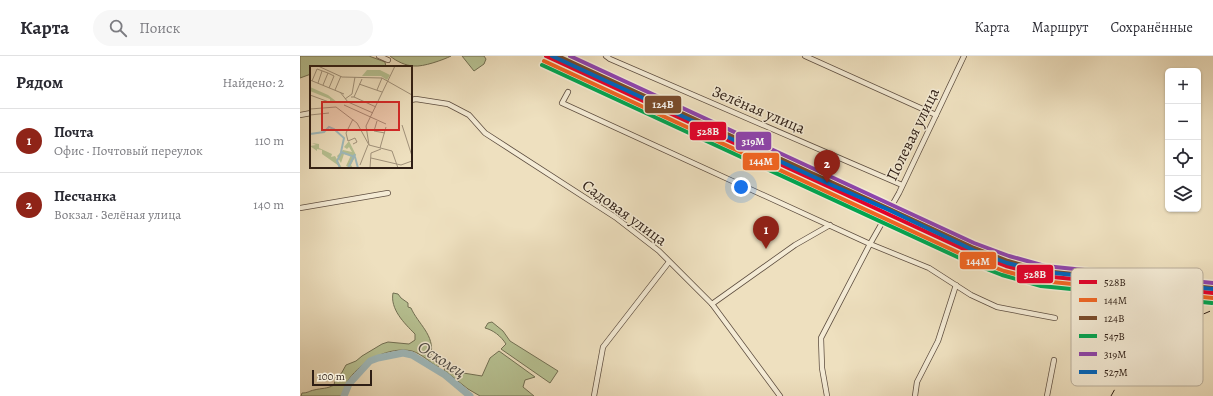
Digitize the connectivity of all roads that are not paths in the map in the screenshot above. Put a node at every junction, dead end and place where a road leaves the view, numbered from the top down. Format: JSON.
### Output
{"nodes":[{"id":1,"x":378,"y":56,"type":"edge"},
{"id":2,"x":606,"y":56,"type":"edge"},
{"id":3,"x":805,"y":56,"type":"edge"},
{"id":4,"x":964,"y":56,"type":"edge"},
{"id":5,"x":388,"y":60,"type":"dead end"},
{"id":6,"x":568,"y":92,"type":"dead end"},
{"id":7,"x":414,"y":99,"type":"edge"},
{"id":8,"x":310,"y":112,"type":"edge"},
{"id":9,"x":300,"y":115,"type":"edge"},
{"id":10,"x":936,"y":115,"type":"junction"},
{"id":11,"x":902,"y":185,"type":"junction"},
{"id":12,"x":388,"y":192,"type":"dead end"},
{"id":13,"x":300,"y":208,"type":"edge"},
{"id":14,"x":830,"y":226,"type":"junction"},
{"id":15,"x":870,"y":244,"type":"junction"},
{"id":16,"x":669,"y":262,"type":"junction"},
{"id":17,"x":956,"y":285,"type":"junction"},
{"id":18,"x":712,"y":304,"type":"junction"},
{"id":19,"x":1055,"y":318,"type":"dead end"},
{"id":20,"x":1054,"y":360,"type":"dead end"},
{"id":21,"x":594,"y":396,"type":"edge"},
{"id":22,"x":780,"y":396,"type":"edge"},
{"id":23,"x":827,"y":396,"type":"edge"},
{"id":24,"x":915,"y":396,"type":"edge"},
{"id":25,"x":1047,"y":396,"type":"edge"}],
"edges":[{"from":1,"to":5,"type":"street"},
{"from":2,"to":11,"type":"street","name":"Зелёная улица"},
{"from":3,"to":10,"type":"street"},
{"from":4,"to":10,"type":"street","name":"Полевая улица"},
{"from":6,"to":14,"type":"street"},
{"from":7,"to":16,"type":"street","name":"Садовая улица"},
{"from":8,"to":9,"type":"street"},
{"from":10,"to":11,"type":"street","name":"Полевая улица"},
{"from":11,"to":15,"type":"street","name":"Полевая улица"},
{"from":12,"to":13,"type":"street"},
{"from":14,"to":15,"type":"street"},
{"from":14,"to":18,"type":"street"},
{"from":15,"to":17,"type":"street"},
{"from":15,"to":23,"type":"street","name":"Полевая улица"},
{"from":16,"to":18,"type":"street","name":"Садовая улица"},
{"from":16,"to":21,"type":"street"},
{"from":17,"to":19,"type":"street"},
{"from":17,"to":24,"type":"street"},
{"from":18,"to":22,"type":"street","name":"Садовая улица"},
{"from":20,"to":25,"type":"street"}]}
